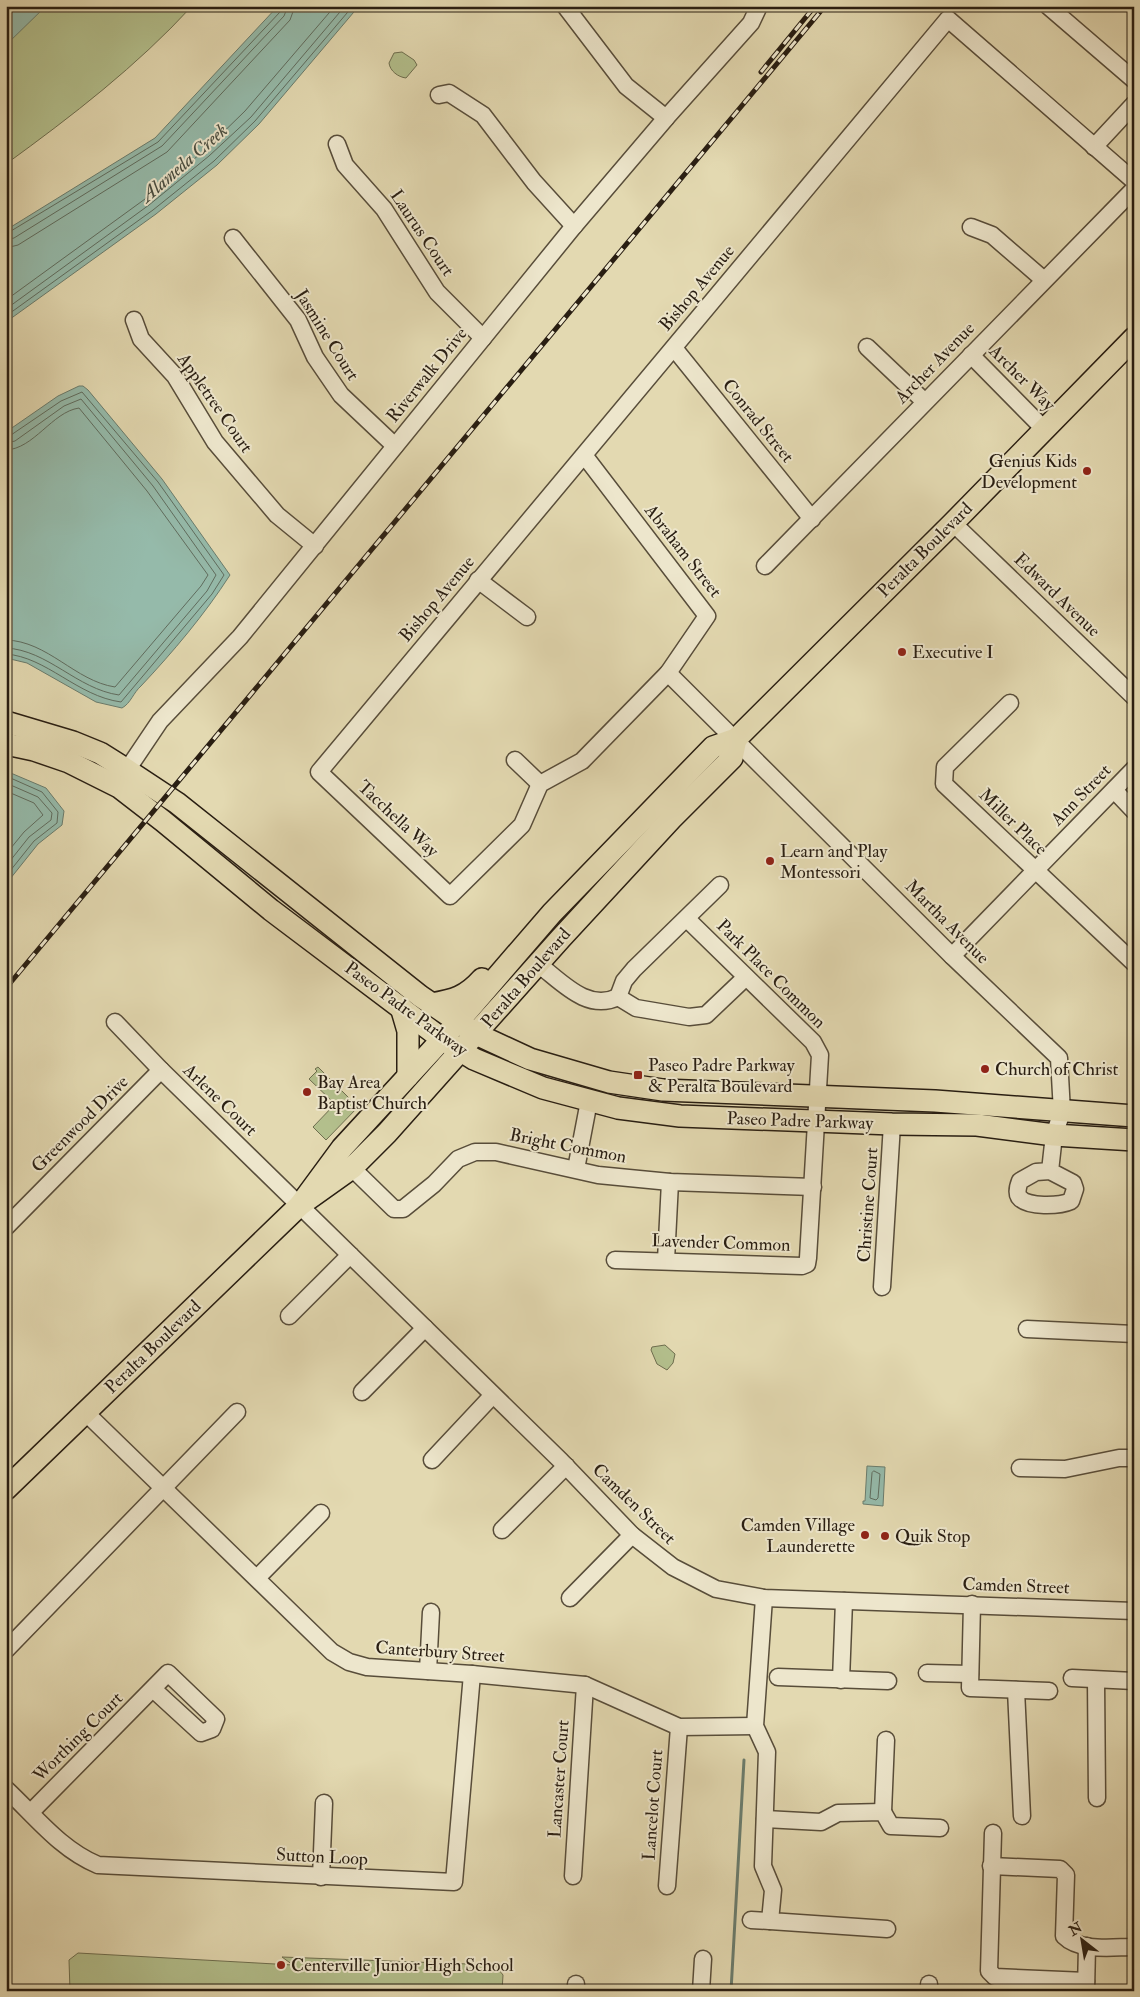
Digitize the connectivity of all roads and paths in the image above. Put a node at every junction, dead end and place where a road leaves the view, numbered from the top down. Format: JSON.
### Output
{"nodes":[{"id":1,"x":565,"y":6,"type":"edge"},
{"id":2,"x":760,"y":6,"type":"edge"},
{"id":3,"x":1048,"y":6,"type":"edge"},
{"id":4,"x":1134,"y":80,"type":"edge"},
{"id":5,"x":439,"y":95,"type":"dead end"},
{"id":6,"x":1134,"y":104,"type":"edge"},
{"id":7,"x":666,"y":118,"type":"junction"},
{"id":8,"x":337,"y":144,"type":"dead end"},
{"id":9,"x":1094,"y":147,"type":"junction"},
{"id":10,"x":1134,"y":181,"type":"edge"},
{"id":11,"x":1134,"y":189,"type":"edge"},
{"id":12,"x":574,"y":226,"type":"junction"},
{"id":13,"x":971,"y":227,"type":"dead end"},
{"id":14,"x":233,"y":238,"type":"dead end"},
{"id":15,"x":1044,"y":280,"type":"junction"},
{"id":16,"x":134,"y":320,"type":"dead end"},
{"id":17,"x":483,"y":338,"type":"junction"},
{"id":18,"x":1134,"y":338,"type":"edge"},
{"id":19,"x":867,"y":347,"type":"dead end"},
{"id":20,"x":674,"y":348,"type":"junction"},
{"id":21,"x":971,"y":355,"type":"junction"},
{"id":22,"x":925,"y":402,"type":"junction"},
{"id":23,"x":1044,"y":429,"type":"junction"},
{"id":24,"x":395,"y":446,"type":"junction"},
{"id":25,"x":584,"y":455,"type":"junction"},
{"id":26,"x":812,"y":519,"type":"junction"},
{"id":27,"x":954,"y":523,"type":"junction"},
{"id":28,"x":315,"y":546,"type":"junction"},
{"id":29,"x":765,"y":566,"type":"dead end"},
{"id":30,"x":478,"y":580,"type":"junction"},
{"id":31,"x":527,"y":617,"type":"dead end"},
{"id":32,"x":668,"y":673,"type":"junction"},
{"id":33,"x":1134,"y":697,"type":"edge"},
{"id":34,"x":1010,"y":703,"type":"dead end"},
{"id":35,"x":6,"y":722,"type":"edge"},
{"id":36,"x":736,"y":739,"type":"junction"},
{"id":37,"x":6,"y":744,"type":"edge"},
{"id":38,"x":515,"y":760,"type":"dead end"},
{"id":39,"x":1134,"y":769,"type":"edge"},
{"id":40,"x":127,"y":770,"type":"junction"},
{"id":41,"x":319,"y":772,"type":"joint"},
{"id":42,"x":540,"y":784,"type":"junction"},
{"id":43,"x":1114,"y":790,"type":"junction"},
{"id":44,"x":1134,"y":811,"type":"edge"},
{"id":45,"x":1035,"y":872,"type":"junction"},
{"id":46,"x":720,"y":885,"type":"dead end"},
{"id":47,"x":687,"y":919,"type":"junction"},
{"id":48,"x":527,"y":942,"type":"junction"},
{"id":49,"x":952,"y":956,"type":"junction"},
{"id":50,"x":538,"y":964,"type":"junction"},
{"id":51,"x":1134,"y":964,"type":"edge"},
{"id":52,"x":746,"y":977,"type":"junction"},
{"id":53,"x":618,"y":997,"type":"junction"},
{"id":54,"x":431,"y":1004,"type":"junction"},
{"id":55,"x":401,"y":1007,"type":"junction"},
{"id":56,"x":115,"y":1022,"type":"dead end"},
{"id":57,"x":458,"y":1022,"type":"junction"},
{"id":58,"x":476,"y":1034,"type":"junction"},
{"id":59,"x":442,"y":1039,"type":"junction"},
{"id":60,"x":462,"y":1051,"type":"junction"},
{"id":61,"x":161,"y":1070,"type":"junction"},
{"id":62,"x":408,"y":1076,"type":"junction"},
{"id":63,"x":819,"y":1097,"type":"junction"},
{"id":64,"x":589,"y":1101,"type":"junction"},
{"id":65,"x":1062,"y":1112,"type":"junction"},
{"id":66,"x":1134,"y":1116,"type":"edge"},
{"id":67,"x":817,"y":1120,"type":"junction"},
{"id":68,"x":892,"y":1124,"type":"junction"},
{"id":69,"x":1054,"y":1135,"type":"junction"},
{"id":70,"x":1134,"y":1140,"type":"edge"},
{"id":71,"x":352,"y":1168,"type":"junction"},
{"id":72,"x":576,"y":1169,"type":"junction"},
{"id":73,"x":1050,"y":1171,"type":"dead end"},
{"id":74,"x":670,"y":1182,"type":"junction"},
{"id":75,"x":813,"y":1187,"type":"junction"},
{"id":76,"x":300,"y":1205,"type":"junction"},
{"id":77,"x":6,"y":1227,"type":"edge"},
{"id":78,"x":350,"y":1255,"type":"junction"},
{"id":79,"x":615,"y":1260,"type":"dead end"},
{"id":80,"x":666,"y":1260,"type":"junction"},
{"id":81,"x":882,"y":1287,"type":"dead end"},
{"id":82,"x":289,"y":1316,"type":"dead end"},
{"id":83,"x":425,"y":1328,"type":"junction"},
{"id":84,"x":1027,"y":1329,"type":"dead end"},
{"id":85,"x":1134,"y":1334,"type":"edge"},
{"id":86,"x":362,"y":1392,"type":"dead end"},
{"id":87,"x":492,"y":1396,"type":"junction"},
{"id":88,"x":85,"y":1412,"type":"junction"},
{"id":89,"x":237,"y":1412,"type":"dead end"},
{"id":90,"x":1134,"y":1458,"type":"edge"},
{"id":91,"x":432,"y":1460,"type":"dead end"},
{"id":92,"x":566,"y":1466,"type":"junction"},
{"id":93,"x":1020,"y":1468,"type":"dead end"},
{"id":94,"x":165,"y":1488,"type":"junction"},
{"id":95,"x":6,"y":1489,"type":"edge"},
{"id":96,"x":321,"y":1513,"type":"dead end"},
{"id":97,"x":502,"y":1530,"type":"dead end"},
{"id":98,"x":632,"y":1535,"type":"junction"},
{"id":99,"x":257,"y":1578,"type":"junction"},
{"id":100,"x":570,"y":1598,"type":"dead end"},
{"id":101,"x":764,"y":1598,"type":"junction"},
{"id":102,"x":844,"y":1601,"type":"junction"},
{"id":103,"x":972,"y":1604,"type":"junction"},
{"id":104,"x":431,"y":1612,"type":"dead end"},
{"id":105,"x":1134,"y":1612,"type":"edge"},
{"id":106,"x":6,"y":1650,"type":"edge"},
{"id":107,"x":428,"y":1671,"type":"junction"},
{"id":108,"x":927,"y":1672,"type":"dead end"},
{"id":109,"x":472,"y":1674,"type":"junction"},
{"id":110,"x":970,"y":1674,"type":"junction"},
{"id":111,"x":778,"y":1678,"type":"dead end"},
{"id":112,"x":1072,"y":1678,"type":"dead end"},
{"id":113,"x":841,"y":1680,"type":"junction"},
{"id":114,"x":1096,"y":1680,"type":"junction"},
{"id":115,"x":888,"y":1681,"type":"dead end"},
{"id":116,"x":1134,"y":1681,"type":"edge"},
{"id":117,"x":586,"y":1685,"type":"junction"},
{"id":118,"x":153,"y":1689,"type":"dead end"},
{"id":119,"x":1016,"y":1690,"type":"junction"},
{"id":120,"x":1049,"y":1691,"type":"dead end"},
{"id":121,"x":755,"y":1726,"type":"junction"},
{"id":122,"x":679,"y":1728,"type":"junction"},
{"id":123,"x":886,"y":1740,"type":"dead end"},
{"id":124,"x":6,"y":1789,"type":"edge"},
{"id":125,"x":1097,"y":1798,"type":"dead end"},
{"id":126,"x":324,"y":1803,"type":"dead end"},
{"id":127,"x":31,"y":1812,"type":"junction"},
{"id":128,"x":883,"y":1812,"type":"junction"},
{"id":129,"x":1022,"y":1816,"type":"dead end"},
{"id":130,"x":765,"y":1819,"type":"junction"},
{"id":131,"x":940,"y":1828,"type":"dead end"},
{"id":132,"x":993,"y":1833,"type":"dead end"},
{"id":133,"x":991,"y":1866,"type":"junction"},
{"id":134,"x":573,"y":1876,"type":"dead end"},
{"id":135,"x":321,"y":1877,"type":"junction"},
{"id":136,"x":667,"y":1886,"type":"dead end"},
{"id":137,"x":751,"y":1920,"type":"dead end"},
{"id":138,"x":770,"y":1921,"type":"junction"},
{"id":139,"x":886,"y":1929,"type":"dead end"},
{"id":140,"x":1087,"y":1946,"type":"junction"},
{"id":141,"x":1134,"y":1947,"type":"edge"},
{"id":142,"x":703,"y":1959,"type":"dead end"},
{"id":143,"x":1086,"y":1986,"type":"edge"},
{"id":144,"x":702,"y":1991,"type":"edge"}],
"edges":[{"from":1,"to":7,"type":"street"},
{"from":2,"to":7,"type":"street","name":"Riverwalk Drive"},
{"from":3,"to":4,"type":"street"},
{"from":5,"to":12,"type":"street"},
{"from":6,"to":9,"type":"street"},
{"from":7,"to":12,"type":"street","name":"Riverwalk Drive"},
{"from":8,"to":17,"type":"street","name":"Laurus Court"},
{"from":9,"to":10,"type":"street","name":"Bishop Avenue"},
{"from":9,"to":20,"type":"street","name":"Bishop Avenue"},
{"from":11,"to":15,"type":"street","name":"Archer Avenue"},
{"from":12,"to":17,"type":"street","name":"Riverwalk Drive"},
{"from":13,"to":15,"type":"street"},
{"from":14,"to":24,"type":"street","name":"Jasmine Court"},
{"from":15,"to":21,"type":"street","name":"Archer Avenue"},
{"from":16,"to":28,"type":"street","name":"Appletree Court"},
{"from":17,"to":24,"type":"street","name":"Riverwalk Drive"},
{"from":18,"to":23,"type":"main road","name":"Peralta Boulevard"},
{"from":19,"to":22,"type":"street"},
{"from":20,"to":25,"type":"street","name":"Bishop Avenue"},
{"from":20,"to":26,"type":"street","name":"Conrad Street"},
{"from":21,"to":22,"type":"street","name":"Archer Avenue"},
{"from":21,"to":23,"type":"street","name":"Archer Way"},
{"from":22,"to":26,"type":"street","name":"Archer Avenue"},
{"from":23,"to":27,"type":"main road","name":"Peralta Boulevard"},
{"from":24,"to":28,"type":"street","name":"Riverwalk Drive"},
{"from":25,"to":30,"type":"street","name":"Bishop Avenue"},
{"from":25,"to":32,"type":"street","name":"Abraham Street"},
{"from":26,"to":29,"type":"street","name":"Archer Avenue"},
{"from":27,"to":33,"type":"street","name":"Edward Avenue"},
{"from":27,"to":36,"type":"main road","name":"Peralta Boulevard"},
{"from":28,"to":40,"type":"street","name":"Riverwalk Drive"},
{"from":30,"to":31,"type":"street"},
{"from":30,"to":41,"type":"street","name":"Bishop Avenue"},
{"from":32,"to":36,"type":"street","name":"Martha Avenue"},
{"from":32,"to":42,"type":"street"},
{"from":34,"to":45,"type":"street","name":"Miller Place"},
{"from":35,"to":40,"type":"main road","name":"Paseo Padre Parkway"},
{"from":36,"to":48,"type":"main road","name":"Peralta Boulevard"},
{"from":36,"to":49,"type":"street","name":"Martha Avenue"},
{"from":36,"to":50,"type":"main road","name":"Peralta Boulevard"},
{"from":37,"to":55,"type":"main road","name":"Paseo Padre Parkway"},
{"from":38,"to":42,"type":"street"},
{"from":39,"to":43,"type":"street","name":"Ann Street"},
{"from":40,"to":54,"type":"main road","name":"Paseo Padre Parkway"},
{"from":41,"to":42,"type":"street","name":"Tacchella Way"},
{"from":43,"to":44,"type":"street"},
{"from":43,"to":45,"type":"street","name":"Ann Street"},
{"from":45,"to":49,"type":"street","name":"Ann Street"},
{"from":45,"to":51,"type":"street","name":"Miller Place"},
{"from":46,"to":47,"type":"street","name":"Park Place Common"},
{"from":47,"to":52,"type":"street","name":"Park Place Common"},
{"from":47,"to":53,"type":"street","name":"Park Place Common"},
{"from":48,"to":54,"type":"main road"},
{"from":48,"to":57,"type":"main road","name":"Peralta Boulevard"},
{"from":49,"to":65,"type":"street","name":"Martha Avenue"},
{"from":50,"to":53,"type":"street"},
{"from":50,"to":58,"type":"main road","name":"Peralta Boulevard"},
{"from":52,"to":53,"type":"street"},
{"from":52,"to":63,"type":"street","name":"Park Place Common"},
{"from":54,"to":57,"type":"main road","name":"Paseo Padre Parkway"},
{"from":55,"to":59,"type":"main road","name":"Paseo Padre Parkway"},
{"from":55,"to":62,"type":"main road"},
{"from":56,"to":61,"type":"street","name":"Arlene Court"},
{"from":57,"to":58,"type":"main road","name":"Paseo Padre Parkway"},
{"from":57,"to":59,"type":"main road","name":"Peralta Boulevard"},
{"from":58,"to":60,"type":"main road","name":"Peralta Boulevard"},
{"from":58,"to":63,"type":"main road","name":"Paseo Padre Parkway"},
{"from":59,"to":60,"type":"main road","name":"Paseo Padre Parkway"},
{"from":59,"to":62,"type":"main road","name":"Peralta Boulevard"},
{"from":60,"to":64,"type":"main road","name":"Paseo Padre Parkway"},
{"from":60,"to":71,"type":"main road","name":"Peralta Boulevard"},
{"from":61,"to":76,"type":"street","name":"Arlene Court"},
{"from":61,"to":77,"type":"street","name":"Greenwood Drive"},
{"from":62,"to":76,"type":"main road","name":"Peralta Boulevard"},
{"from":63,"to":65,"type":"main road","name":"Paseo Padre Parkway"},
{"from":63,"to":67,"type":"street","name":"Park Place Common"},
{"from":64,"to":67,"type":"main road","name":"Paseo Padre Parkway"},
{"from":64,"to":72,"type":"street"},
{"from":65,"to":66,"type":"main road","name":"Paseo Padre Parkway"},
{"from":65,"to":69,"type":"street","name":"Martha Avenue"},
{"from":67,"to":68,"type":"main road","name":"Paseo Padre Parkway"},
{"from":67,"to":75,"type":"street","name":"Park Place Common"},
{"from":68,"to":69,"type":"main road","name":"Paseo Padre Parkway"},
{"from":68,"to":81,"type":"street","name":"Christine Court"},
{"from":69,"to":70,"type":"main road","name":"Paseo Padre Parkway"},
{"from":69,"to":73,"type":"street","name":"Martha Avenue"},
{"from":71,"to":72,"type":"street","name":"Bright Common"},
{"from":71,"to":76,"type":"main road","name":"Peralta Boulevard"},
{"from":72,"to":74,"type":"street","name":"Bright Common"},
{"from":74,"to":75,"type":"street","name":"Bright Common"},
{"from":74,"to":80,"type":"street"},
{"from":75,"to":80,"type":"street","name":"Lavender Common"},
{"from":76,"to":78,"type":"street","name":"Camden Street"},
{"from":76,"to":88,"type":"main road","name":"Peralta Boulevard"},
{"from":78,"to":82,"type":"street"},
{"from":78,"to":83,"type":"street","name":"Camden Street"},
{"from":79,"to":80,"type":"street","name":"Lavender Common"},
{"from":83,"to":86,"type":"street"},
{"from":83,"to":87,"type":"street","name":"Camden Street"},
{"from":84,"to":85,"type":"street"},
{"from":87,"to":91,"type":"street"},
{"from":87,"to":92,"type":"street","name":"Camden Street"},
{"from":88,"to":94,"type":"street","name":"Canterbury Street"},
{"from":88,"to":95,"type":"main road","name":"Peralta Boulevard"},
{"from":89,"to":94,"type":"street"},
{"from":90,"to":93,"type":"street"},
{"from":92,"to":97,"type":"street"},
{"from":92,"to":98,"type":"street","name":"Camden Street"},
{"from":94,"to":99,"type":"street","name":"Canterbury Street"},
{"from":94,"to":106,"type":"street"},
{"from":96,"to":99,"type":"street"},
{"from":98,"to":100,"type":"street"},
{"from":98,"to":101,"type":"street","name":"Camden Street"},
{"from":99,"to":107,"type":"street","name":"Canterbury Street"},
{"from":101,"to":102,"type":"street","name":"Camden Street"},
{"from":101,"to":121,"type":"street"},
{"from":102,"to":103,"type":"street","name":"Camden Street"},
{"from":102,"to":113,"type":"street"},
{"from":103,"to":105,"type":"street","name":"Camden Street"},
{"from":103,"to":110,"type":"street"},
{"from":104,"to":107,"type":"street"},
{"from":107,"to":109,"type":"street","name":"Canterbury Street"},
{"from":108,"to":110,"type":"street"},
{"from":109,"to":117,"type":"street","name":"Canterbury Street"},
{"from":109,"to":135,"type":"street","name":"Sutton Loop"},
{"from":110,"to":119,"type":"street"},
{"from":111,"to":113,"type":"street"},
{"from":112,"to":114,"type":"street"},
{"from":113,"to":115,"type":"street"},
{"from":114,"to":116,"type":"street"},
{"from":114,"to":125,"type":"street"},
{"from":117,"to":122,"type":"street","name":"Canterbury Street"},
{"from":117,"to":134,"type":"street","name":"Lancaster Court"},
{"from":118,"to":127,"type":"street","name":"Worthing Court"},
{"from":119,"to":120,"type":"street"},
{"from":119,"to":129,"type":"street"},
{"from":121,"to":122,"type":"street","name":"Canterbury Street"},
{"from":121,"to":130,"type":"street"},
{"from":122,"to":136,"type":"street","name":"Lancelot Court"},
{"from":123,"to":128,"type":"street"},
{"from":124,"to":127,"type":"street","name":"Sutton Loop"},
{"from":126,"to":135,"type":"street"},
{"from":127,"to":135,"type":"street","name":"Sutton Loop"},
{"from":128,"to":130,"type":"street"},
{"from":128,"to":131,"type":"street"},
{"from":130,"to":138,"type":"street"},
{"from":132,"to":133,"type":"street"},
{"from":133,"to":140,"type":"street"},
{"from":133,"to":143,"type":"street"},
{"from":137,"to":138,"type":"street"},
{"from":138,"to":139,"type":"street"},
{"from":140,"to":141,"type":"street"},
{"from":140,"to":143,"type":"street"},
{"from":142,"to":144,"type":"street"}]}
